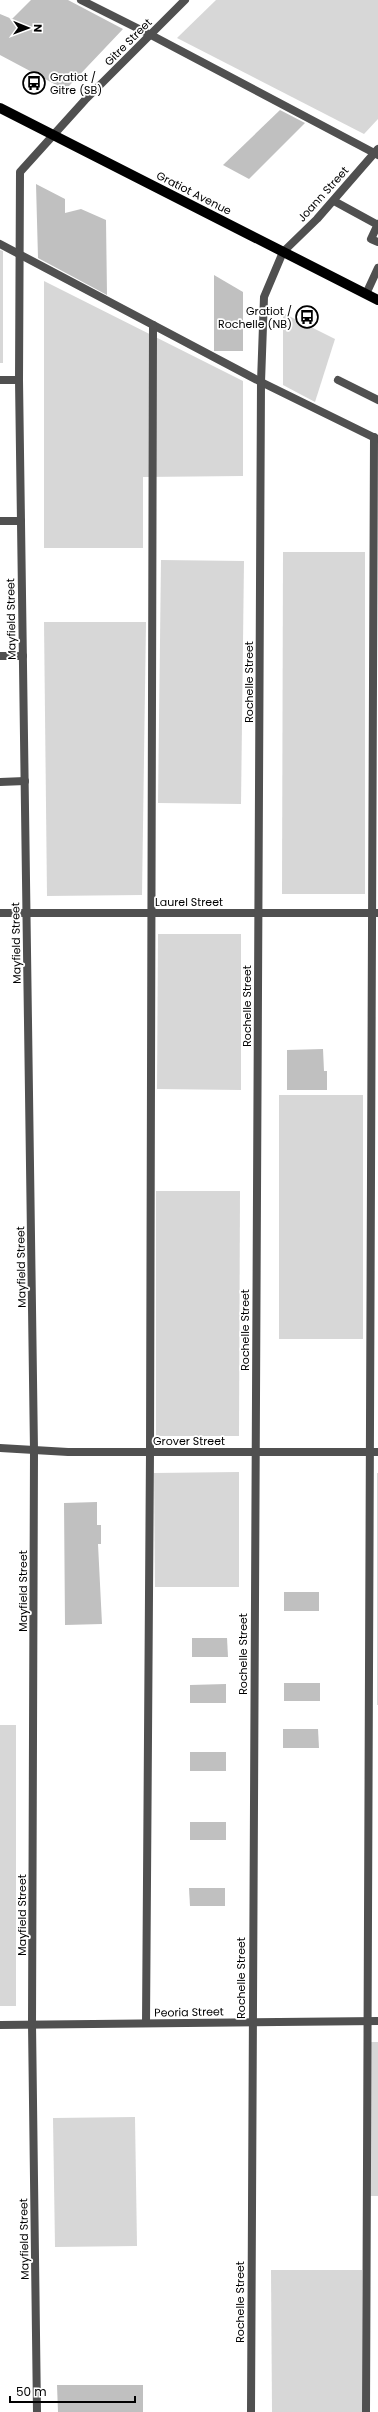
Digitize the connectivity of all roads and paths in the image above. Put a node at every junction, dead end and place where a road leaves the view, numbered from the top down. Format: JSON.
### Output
{"nodes":[{"id":1,"x":81,"y":0,"type":"edge"},
{"id":2,"x":185,"y":0,"type":"edge"},
{"id":3,"x":151,"y":35,"type":"junction"},
{"id":4,"x":0,"y":108,"type":"edge"},
{"id":5,"x":54,"y":135,"type":"junction"},
{"id":6,"x":377,"y":153,"type":"edge"},
{"id":7,"x":334,"y":201,"type":"junction"},
{"id":8,"x":378,"y":224,"type":"edge"},
{"id":9,"x":378,"y":242,"type":"edge"},
{"id":10,"x":0,"y":244,"type":"edge"},
{"id":11,"x":283,"y":252,"type":"junction"},
{"id":12,"x":18,"y":253,"type":"junction"},
{"id":13,"x":378,"y":268,"type":"edge"},
{"id":14,"x":366,"y":294,"type":"junction"},
{"id":15,"x":378,"y":300,"type":"edge"},
{"id":16,"x":153,"y":325,"type":"junction"},
{"id":17,"x":0,"y":380,"type":"edge"},
{"id":18,"x":19,"y":380,"type":"junction"},
{"id":19,"x":338,"y":380,"type":"dead end"},
{"id":20,"x":261,"y":382,"type":"junction"},
{"id":21,"x":378,"y":400,"type":"edge"},
{"id":22,"x":376,"y":438,"type":"edge"},
{"id":23,"x":0,"y":521,"type":"edge"},
{"id":24,"x":21,"y":521,"type":"junction"},
{"id":25,"x":0,"y":656,"type":"edge"},
{"id":26,"x":23,"y":656,"type":"junction"},
{"id":27,"x":0,"y":782,"type":"edge"},
{"id":28,"x":25,"y":782,"type":"junction"},
{"id":29,"x":0,"y":913,"type":"edge"},
{"id":30,"x":27,"y":913,"type":"junction"},
{"id":31,"x":151,"y":913,"type":"junction"},
{"id":32,"x":258,"y":913,"type":"junction"},
{"id":33,"x":376,"y":913,"type":"edge"},
{"id":34,"x":0,"y":1448,"type":"edge"},
{"id":35,"x":34,"y":1450,"type":"junction"},
{"id":36,"x":150,"y":1452,"type":"junction"},
{"id":37,"x":256,"y":1452,"type":"junction"},
{"id":38,"x":374,"y":1452,"type":"edge"},
{"id":39,"x":252,"y":2022,"type":"junction"},
{"id":40,"x":367,"y":2022,"type":"junction"},
{"id":41,"x":378,"y":2022,"type":"edge"},
{"id":42,"x":146,"y":2023,"type":"junction"},
{"id":43,"x":0,"y":2024,"type":"edge"},
{"id":44,"x":32,"y":2024,"type":"junction"},
{"id":45,"x":37,"y":2412,"type":"edge"},
{"id":46,"x":251,"y":2412,"type":"edge"},
{"id":47,"x":366,"y":2412,"type":"edge"}],
"edges":[{"from":1,"to":3,"type":"street"},
{"from":2,"to":3,"type":"street","name":"Gitre Street"},
{"from":3,"to":5,"type":"street","name":"Gitre Street"},
{"from":3,"to":6,"type":"street"},
{"from":4,"to":5,"type":"main road","name":"Gratiot Avenue"},
{"from":5,"to":11,"type":"main road","name":"Gratiot Avenue"},
{"from":5,"to":12,"type":"street","name":"Mayfield Street"},
{"from":6,"to":7,"type":"street","name":"Joann Street"},
{"from":7,"to":8,"type":"street"},
{"from":7,"to":11,"type":"street","name":"Joann Street"},
{"from":8,"to":9,"type":"street"},
{"from":10,"to":12,"type":"street"},
{"from":11,"to":14,"type":"main road","name":"Gratiot Avenue"},
{"from":11,"to":20,"type":"street","name":"Rochelle Street"},
{"from":12,"to":16,"type":"street"},
{"from":12,"to":18,"type":"street","name":"Mayfield Street"},
{"from":13,"to":14,"type":"street"},
{"from":14,"to":15,"type":"main road","name":"Gratiot Avenue"},
{"from":16,"to":20,"type":"street"},
{"from":16,"to":31,"type":"street"},
{"from":17,"to":18,"type":"street"},
{"from":18,"to":24,"type":"street","name":"Mayfield Street"},
{"from":19,"to":21,"type":"street"},
{"from":20,"to":22,"type":"street"},
{"from":20,"to":32,"type":"street","name":"Rochelle Street"},
{"from":22,"to":33,"type":"street"},
{"from":23,"to":24,"type":"street"},
{"from":24,"to":26,"type":"street","name":"Mayfield Street"},
{"from":25,"to":26,"type":"street"},
{"from":26,"to":28,"type":"street","name":"Mayfield Street"},
{"from":27,"to":28,"type":"street"},
{"from":28,"to":30,"type":"street","name":"Mayfield Street"},
{"from":29,"to":30,"type":"street","name":"Laurel Street"},
{"from":30,"to":31,"type":"street","name":"Laurel Street"},
{"from":30,"to":35,"type":"street","name":"Mayfield Street"},
{"from":31,"to":32,"type":"street","name":"Laurel Street"},
{"from":31,"to":36,"type":"street"},
{"from":32,"to":33,"type":"street","name":"Laurel Street"},
{"from":32,"to":37,"type":"street","name":"Rochelle Street"},
{"from":33,"to":38,"type":"street"},
{"from":34,"to":35,"type":"street","name":"Grover Street"},
{"from":35,"to":36,"type":"street","name":"Grover Street"},
{"from":35,"to":44,"type":"street","name":"Mayfield Street"},
{"from":36,"to":37,"type":"street","name":"Grover Street"},
{"from":36,"to":42,"type":"street"},
{"from":37,"to":38,"type":"street","name":"Grover Street"},
{"from":37,"to":39,"type":"street","name":"Rochelle Street"},
{"from":38,"to":40,"type":"street"},
{"from":39,"to":40,"type":"street","name":"Peoria Street"},
{"from":39,"to":42,"type":"street","name":"Peoria Street"},
{"from":39,"to":46,"type":"street","name":"Rochelle Street"},
{"from":40,"to":41,"type":"street","name":"Peoria Street"},
{"from":40,"to":47,"type":"street"},
{"from":42,"to":44,"type":"street","name":"Peoria Street"},
{"from":43,"to":44,"type":"street","name":"Peoria Street"},
{"from":44,"to":45,"type":"street","name":"Mayfield Street"}]}
